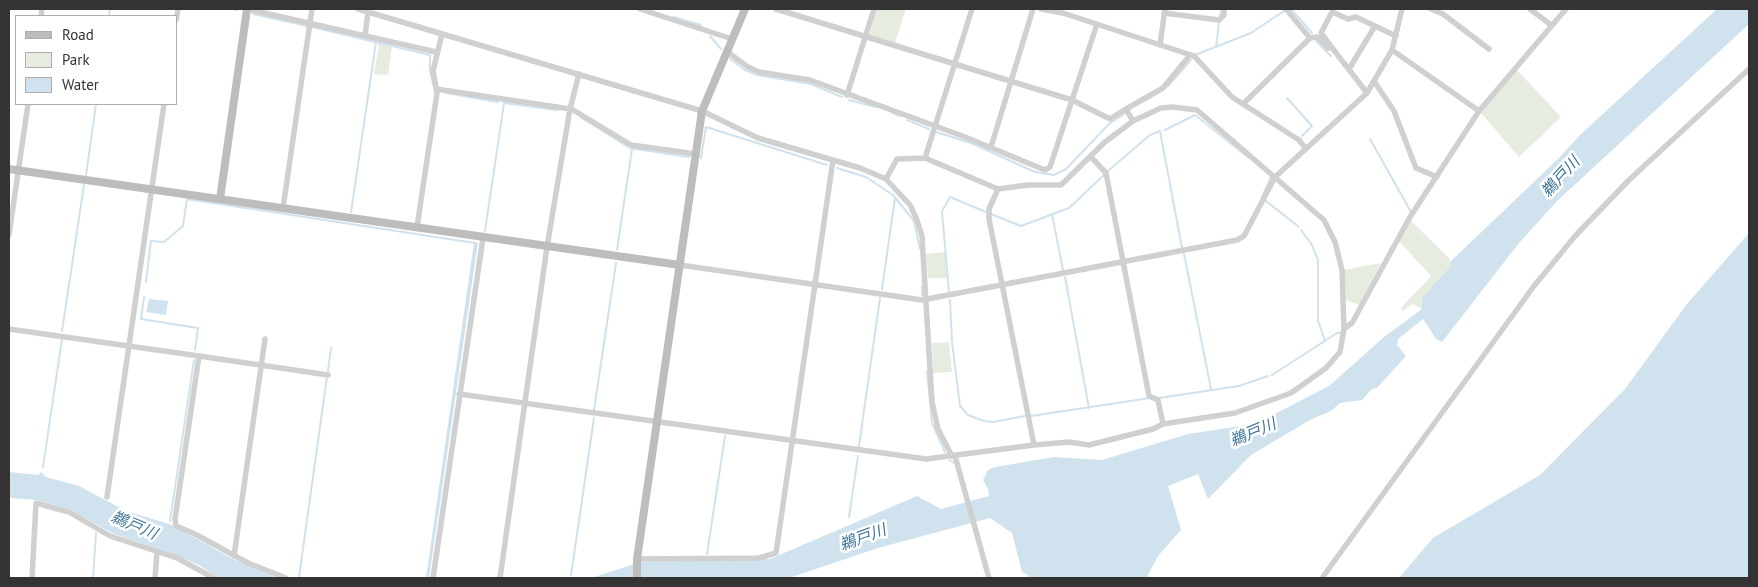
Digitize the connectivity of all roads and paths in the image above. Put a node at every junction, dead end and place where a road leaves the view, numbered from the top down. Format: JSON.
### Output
{"nodes":[{"id":1,"x":247,"y":9,"type":"edge"},
{"id":2,"x":312,"y":9,"type":"edge"},
{"id":3,"x":358,"y":9,"type":"edge"},
{"id":4,"x":640,"y":9,"type":"edge"},
{"id":5,"x":745,"y":9,"type":"edge"},
{"id":6,"x":776,"y":9,"type":"edge"},
{"id":7,"x":874,"y":9,"type":"edge"},
{"id":8,"x":972,"y":9,"type":"edge"},
{"id":9,"x":1033,"y":9,"type":"edge"},
{"id":10,"x":1041,"y":9,"type":"edge"},
{"id":11,"x":1224,"y":9,"type":"edge"},
{"id":12,"x":1286,"y":9,"type":"edge"},
{"id":13,"x":1402,"y":9,"type":"edge"},
{"id":14,"x":1431,"y":9,"type":"edge"},
{"id":15,"x":1530,"y":9,"type":"edge"},
{"id":16,"x":1566,"y":9,"type":"edge"},
{"id":17,"x":648,"y":11,"type":"edge"},
{"id":18,"x":1063,"y":11,"type":"edge"},
{"id":19,"x":1164,"y":11,"type":"edge"},
{"id":20,"x":368,"y":12,"type":"junction"},
{"id":21,"x":1540,"y":12,"type":"edge"},
{"id":22,"x":310,"y":23,"type":"junction"},
{"id":23,"x":1097,"y":24,"type":"junction"},
{"id":24,"x":1551,"y":25,"type":"junction"},
{"id":25,"x":1375,"y":26,"type":"junction"},
{"id":26,"x":442,"y":34,"type":"junction"},
{"id":27,"x":365,"y":36,"type":"junction"},
{"id":28,"x":1396,"y":36,"type":"junction"},
{"id":29,"x":865,"y":37,"type":"junction"},
{"id":30,"x":1310,"y":38,"type":"junction"},
{"id":31,"x":732,"y":39,"type":"junction"},
{"id":32,"x":1160,"y":45,"type":"junction"},
{"id":33,"x":1489,"y":49,"type":"dead end"},
{"id":34,"x":1392,"y":50,"type":"junction"},
{"id":35,"x":726,"y":51,"type":"junction"},
{"id":36,"x":436,"y":52,"type":"junction"},
{"id":37,"x":1190,"y":55,"type":"junction"},
{"id":38,"x":955,"y":64,"type":"junction"},
{"id":39,"x":1347,"y":68,"type":"junction"},
{"id":40,"x":1749,"y":69,"type":"edge"},
{"id":41,"x":579,"y":74,"type":"junction"},
{"id":42,"x":1011,"y":81,"type":"junction"},
{"id":43,"x":1374,"y":81,"type":"junction"},
{"id":44,"x":436,"y":89,"type":"junction"},
{"id":45,"x":1367,"y":93,"type":"junction"},
{"id":46,"x":847,"y":95,"type":"junction"},
{"id":47,"x":1072,"y":100,"type":"junction"},
{"id":48,"x":1242,"y":104,"type":"junction"},
{"id":49,"x":28,"y":105,"type":"edge"},
{"id":50,"x":164,"y":105,"type":"edge"},
{"id":51,"x":570,"y":109,"type":"junction"},
{"id":52,"x":1126,"y":109,"type":"junction"},
{"id":53,"x":702,"y":111,"type":"junction"},
{"id":54,"x":1479,"y":111,"type":"junction"},
{"id":55,"x":1133,"y":121,"type":"junction"},
{"id":56,"x":934,"y":126,"type":"junction"},
{"id":57,"x":991,"y":147,"type":"junction"},
{"id":58,"x":1306,"y":149,"type":"junction"},
{"id":59,"x":696,"y":154,"type":"junction"},
{"id":60,"x":1091,"y":157,"type":"junction"},
{"id":61,"x":925,"y":158,"type":"junction"},
{"id":62,"x":833,"y":160,"type":"junction"},
{"id":63,"x":9,"y":169,"type":"edge"},
{"id":64,"x":18,"y":170,"type":"junction"},
{"id":65,"x":1275,"y":177,"type":"junction"},
{"id":66,"x":1437,"y":177,"type":"junction"},
{"id":67,"x":886,"y":179,"type":"junction"},
{"id":68,"x":152,"y":189,"type":"junction"},
{"id":69,"x":998,"y":189,"type":"junction"},
{"id":70,"x":220,"y":199,"type":"junction"},
{"id":71,"x":283,"y":208,"type":"junction"},
{"id":72,"x":418,"y":227,"type":"junction"},
{"id":73,"x":9,"y":235,"type":"edge"},
{"id":74,"x":483,"y":238,"type":"junction"},
{"id":75,"x":548,"y":246,"type":"junction"},
{"id":76,"x":1123,"y":262,"type":"junction"},
{"id":77,"x":680,"y":264,"type":"junction"},
{"id":78,"x":815,"y":284,"type":"junction"},
{"id":79,"x":1002,"y":284,"type":"junction"},
{"id":80,"x":927,"y":299,"type":"junction"},
{"id":81,"x":9,"y":329,"type":"edge"},
{"id":82,"x":1344,"y":329,"type":"junction"},
{"id":83,"x":265,"y":339,"type":"dead end"},
{"id":84,"x":129,"y":346,"type":"junction"},
{"id":85,"x":199,"y":356,"type":"junction"},
{"id":86,"x":261,"y":365,"type":"junction"},
{"id":87,"x":328,"y":374,"type":"dead end"},
{"id":88,"x":459,"y":394,"type":"junction"},
{"id":89,"x":526,"y":404,"type":"junction"},
{"id":90,"x":657,"y":422,"type":"junction"},
{"id":91,"x":1163,"y":424,"type":"junction"},
{"id":92,"x":792,"y":441,"type":"junction"},
{"id":93,"x":1034,"y":445,"type":"junction"},
{"id":94,"x":953,"y":456,"type":"junction"},
{"id":95,"x":107,"y":497,"type":"dead end"},
{"id":96,"x":157,"y":552,"type":"junction"},
{"id":97,"x":234,"y":556,"type":"junction"},
{"id":98,"x":637,"y":559,"type":"junction"},
{"id":99,"x":32,"y":578,"type":"edge"},
{"id":100,"x":155,"y":578,"type":"edge"},
{"id":101,"x":214,"y":578,"type":"edge"},
{"id":102,"x":286,"y":578,"type":"edge"},
{"id":103,"x":433,"y":578,"type":"edge"},
{"id":104,"x":500,"y":578,"type":"edge"},
{"id":105,"x":637,"y":578,"type":"edge"},
{"id":106,"x":989,"y":578,"type":"edge"},
{"id":107,"x":1322,"y":578,"type":"edge"}],
"edges":[{"from":1,"to":22,"type":"street"},
{"from":1,"to":70,"type":"street"},
{"from":2,"to":22,"type":"street"},
{"from":3,"to":20,"type":"street"},
{"from":4,"to":17,"type":"street"},
{"from":5,"to":31,"type":"street"},
{"from":6,"to":29,"type":"street"},
{"from":7,"to":29,"type":"street"},
{"from":8,"to":38,"type":"street"},
{"from":9,"to":42,"type":"street"},
{"from":10,"to":18,"type":"street"},
{"from":11,"to":19,"type":"street"},
{"from":12,"to":30,"type":"street"},
{"from":13,"to":28,"type":"street"},
{"from":14,"to":33,"type":"street"},
{"from":15,"to":21,"type":"street"},
{"from":16,"to":24,"type":"street"},
{"from":17,"to":31,"type":"street"},
{"from":18,"to":23,"type":"street"},
{"from":19,"to":32,"type":"street"},
{"from":20,"to":26,"type":"street"},
{"from":20,"to":27,"type":"street"},
{"from":21,"to":24,"type":"street"},
{"from":22,"to":27,"type":"street"},
{"from":22,"to":71,"type":"street"},
{"from":23,"to":32,"type":"street"},
{"from":23,"to":47,"type":"street"},
{"from":24,"to":54,"type":"street"},
{"from":25,"to":28,"type":"street"},
{"from":25,"to":39,"type":"street"},
{"from":25,"to":39,"type":"street"},
{"from":26,"to":36,"type":"street"},
{"from":26,"to":41,"type":"street"},
{"from":27,"to":36,"type":"street"},
{"from":28,"to":34,"type":"street"},
{"from":29,"to":38,"type":"street"},
{"from":29,"to":46,"type":"street"},
{"from":30,"to":39,"type":"street"},
{"from":30,"to":48,"type":"street"},
{"from":31,"to":35,"type":"street"},
{"from":32,"to":37,"type":"street"},
{"from":34,"to":43,"type":"street"},
{"from":34,"to":54,"type":"street"},
{"from":35,"to":46,"type":"street"},
{"from":35,"to":53,"type":"street"},
{"from":36,"to":44,"type":"street"},
{"from":37,"to":48,"type":"street"},
{"from":37,"to":52,"type":"street"},
{"from":38,"to":42,"type":"street"},
{"from":38,"to":56,"type":"street"},
{"from":39,"to":45,"type":"street"},
{"from":40,"to":107,"type":"street"},
{"from":41,"to":51,"type":"street"},
{"from":41,"to":53,"type":"street"},
{"from":42,"to":47,"type":"street"},
{"from":42,"to":57,"type":"street"},
{"from":43,"to":45,"type":"street"},
{"from":43,"to":66,"type":"street"},
{"from":44,"to":51,"type":"street"},
{"from":44,"to":72,"type":"street"},
{"from":45,"to":58,"type":"street"},
{"from":46,"to":56,"type":"street"},
{"from":47,"to":52,"type":"street"},
{"from":47,"to":57,"type":"street"},
{"from":48,"to":58,"type":"street"},
{"from":49,"to":64,"type":"street"},
{"from":50,"to":68,"type":"street"},
{"from":51,"to":59,"type":"street"},
{"from":51,"to":75,"type":"street"},
{"from":52,"to":55,"type":"street"},
{"from":53,"to":59,"type":"street"},
{"from":53,"to":62,"type":"street"},
{"from":54,"to":66,"type":"street"},
{"from":55,"to":60,"type":"street"},
{"from":55,"to":65,"type":"street"},
{"from":56,"to":57,"type":"street"},
{"from":56,"to":61,"type":"street"},
{"from":58,"to":65,"type":"street"},
{"from":59,"to":77,"type":"street"},
{"from":60,"to":69,"type":"street"},
{"from":60,"to":76,"type":"street"},
{"from":61,"to":67,"type":"street"},
{"from":61,"to":69,"type":"street"},
{"from":62,"to":67,"type":"street"},
{"from":62,"to":78,"type":"street"},
{"from":63,"to":64,"type":"street"},
{"from":64,"to":68,"type":"street"},
{"from":64,"to":73,"type":"street"},
{"from":65,"to":76,"type":"street"},
{"from":65,"to":82,"type":"street"},
{"from":66,"to":82,"type":"street"},
{"from":67,"to":80,"type":"street"},
{"from":68,"to":70,"type":"street"},
{"from":68,"to":84,"type":"street"},
{"from":69,"to":79,"type":"street"},
{"from":70,"to":71,"type":"street"},
{"from":71,"to":72,"type":"street"},
{"from":72,"to":74,"type":"street"},
{"from":74,"to":75,"type":"street"},
{"from":74,"to":88,"type":"street"},
{"from":75,"to":77,"type":"street"},
{"from":75,"to":89,"type":"street"},
{"from":76,"to":79,"type":"street"},
{"from":76,"to":91,"type":"street"},
{"from":77,"to":78,"type":"street"},
{"from":77,"to":90,"type":"street"},
{"from":78,"to":80,"type":"street"},
{"from":78,"to":92,"type":"street"},
{"from":79,"to":80,"type":"street"},
{"from":79,"to":93,"type":"street"},
{"from":80,"to":94,"type":"street"},
{"from":81,"to":84,"type":"street"},
{"from":82,"to":91,"type":"street"},
{"from":83,"to":86,"type":"street"},
{"from":84,"to":85,"type":"street"},
{"from":84,"to":95,"type":"street"},
{"from":85,"to":86,"type":"street"},
{"from":85,"to":97,"type":"street"},
{"from":86,"to":87,"type":"street"},
{"from":86,"to":97,"type":"street"},
{"from":88,"to":89,"type":"street"},
{"from":88,"to":103,"type":"street"},
{"from":89,"to":90,"type":"street"},
{"from":89,"to":104,"type":"street"},
{"from":90,"to":92,"type":"street"},
{"from":90,"to":98,"type":"street"},
{"from":91,"to":93,"type":"street"},
{"from":92,"to":94,"type":"street"},
{"from":92,"to":98,"type":"street"},
{"from":93,"to":94,"type":"street"},
{"from":94,"to":106,"type":"street"},
{"from":96,"to":99,"type":"street"},
{"from":96,"to":100,"type":"street"},
{"from":96,"to":101,"type":"street"},
{"from":97,"to":102,"type":"street"},
{"from":98,"to":105,"type":"street"}]}
